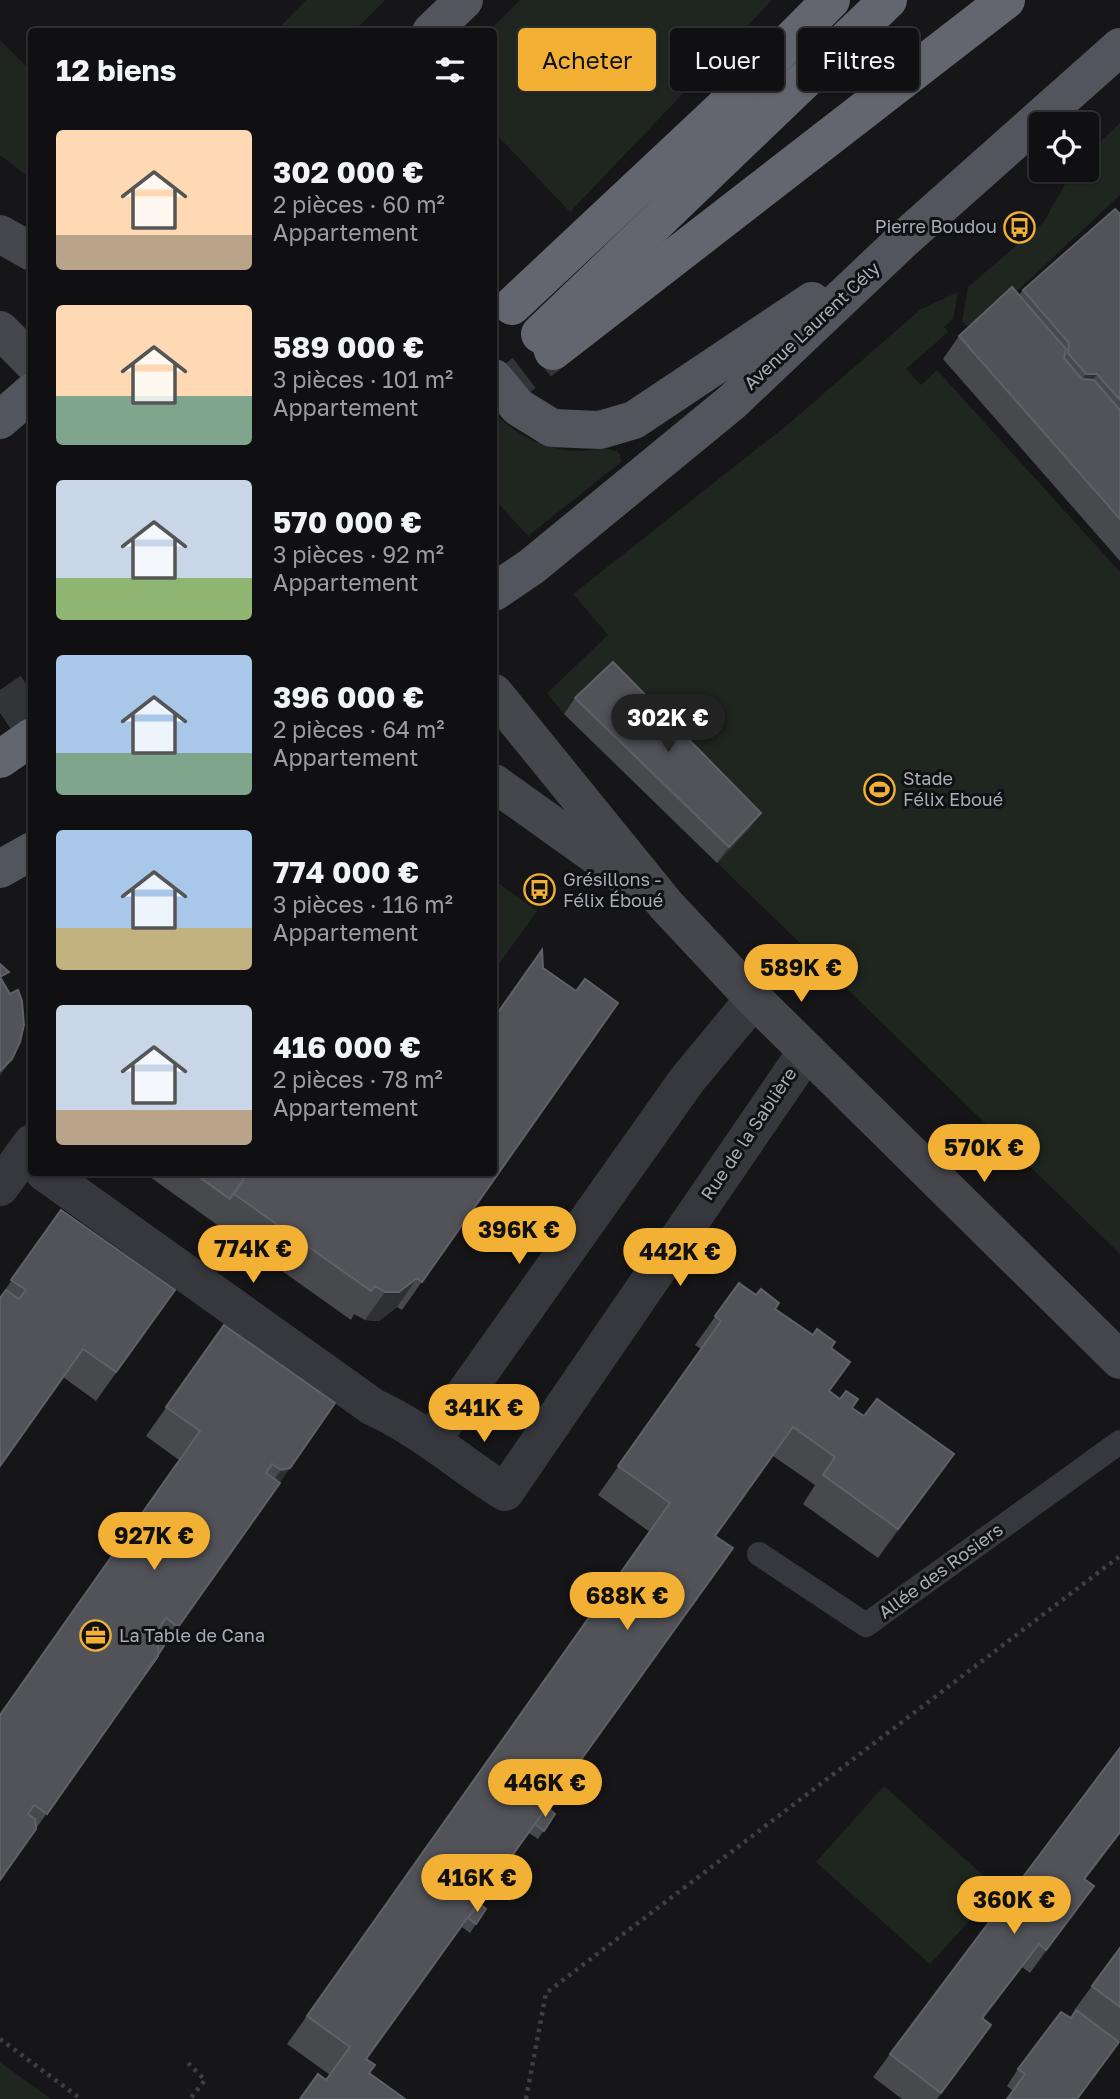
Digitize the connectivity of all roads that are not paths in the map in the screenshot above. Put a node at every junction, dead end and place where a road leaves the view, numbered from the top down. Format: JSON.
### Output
{"nodes":[{"id":1,"x":466,"y":0,"type":"edge"},
{"id":2,"x":812,"y":0,"type":"edge"},
{"id":3,"x":831,"y":0,"type":"edge"},
{"id":4,"x":888,"y":0,"type":"edge"},
{"id":5,"x":1006,"y":0,"type":"edge"},
{"id":6,"x":435,"y":28,"type":"edge"},
{"id":7,"x":447,"y":28,"type":"edge"},
{"id":8,"x":1120,"y":47,"type":"edge"},
{"id":9,"x":723,"y":108,"type":"junction"},
{"id":10,"x":0,"y":234,"type":"edge"},
{"id":11,"x":904,"y":239,"type":"junction"},
{"id":12,"x":28,"y":250,"type":"edge"},
{"id":13,"x":512,"y":306,"type":"dead end"},
{"id":14,"x":0,"y":330,"type":"edge"},
{"id":15,"x":28,"y":358,"type":"edge"},
{"id":16,"x":497,"y":381,"type":"edge"},
{"id":17,"x":28,"y":396,"type":"edge"},
{"id":18,"x":0,"y":420,"type":"edge"},
{"id":19,"x":497,"y":590,"type":"edge"},
{"id":20,"x":497,"y":697,"type":"edge"},
{"id":21,"x":28,"y":740,"type":"edge"},
{"id":22,"x":0,"y":759,"type":"edge"},
{"id":23,"x":497,"y":785,"type":"edge"},
{"id":24,"x":28,"y":853,"type":"edge"},
{"id":25,"x":0,"y":869,"type":"edge"},
{"id":26,"x":666,"y":905,"type":"junction"},
{"id":27,"x":754,"y":999,"type":"junction"},
{"id":28,"x":807,"y":1051,"type":"junction"},
{"id":29,"x":28,"y":1162,"type":"edge"},
{"id":30,"x":55,"y":1176,"type":"edge"},
{"id":31,"x":0,"y":1187,"type":"edge"},
{"id":32,"x":1120,"y":1360,"type":"edge"},
{"id":33,"x":432,"y":1440,"type":"junction"},
{"id":34,"x":1120,"y":1442,"type":"edge"},
{"id":35,"x":759,"y":1554,"type":"dead end"}],
"edges":[{"from":1,"to":6,"type":"main road"},
{"from":1,"to":7,"type":"main road"},
{"from":2,"to":9,"type":"highway"},
{"from":3,"to":9,"type":"highway"},
{"from":4,"to":5,"type":"highway"},
{"from":8,"to":11,"type":"main road","name":"Avenue Laurent Cély"},
{"from":9,"to":13,"type":"highway"},
{"from":10,"to":12,"type":"main road"},
{"from":11,"to":16,"type":"main road"},
{"from":11,"to":19,"type":"main road","name":"Avenue Laurent Cély"},
{"from":14,"to":15,"type":"main road"},
{"from":17,"to":18,"type":"main road"},
{"from":20,"to":26,"type":"main road"},
{"from":21,"to":22,"type":"highway"},
{"from":23,"to":26,"type":"main road"},
{"from":24,"to":25,"type":"main road"},
{"from":26,"to":27,"type":"main road"},
{"from":27,"to":28,"type":"main road"},
{"from":27,"to":33,"type":"street"},
{"from":28,"to":32,"type":"main road"},
{"from":28,"to":33,"type":"street","name":"Rue de la Sablière"},
{"from":29,"to":31,"type":"street"},
{"from":30,"to":33,"type":"street","name":"Rue de la Sablière"},
{"from":34,"to":35,"type":"lane","name":"Allée des Rosiers"}]}
